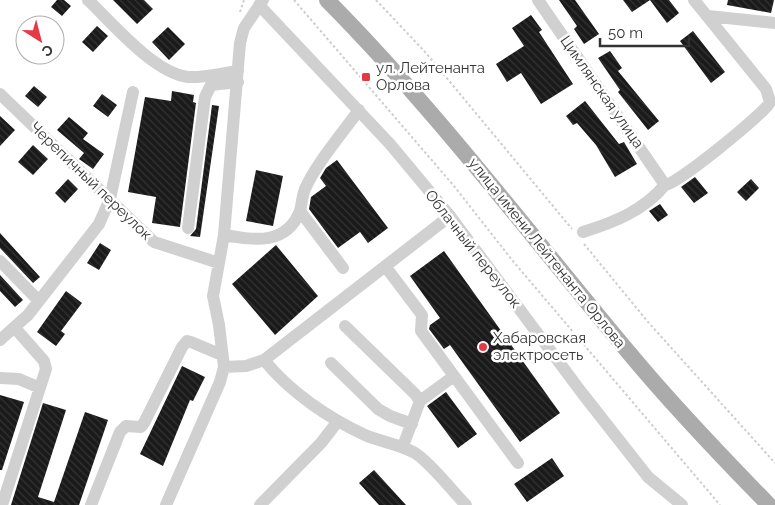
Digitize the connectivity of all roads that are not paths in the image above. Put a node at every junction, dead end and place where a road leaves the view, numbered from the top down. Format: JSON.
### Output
{"nodes":[{"id":1,"x":88,"y":0,"type":"edge"},
{"id":2,"x":327,"y":0,"type":"edge"},
{"id":3,"x":538,"y":0,"type":"edge"},
{"id":4,"x":694,"y":0,"type":"edge"},
{"id":5,"x":261,"y":3,"type":"edge"},
{"id":6,"x":708,"y":16,"type":"junction"},
{"id":7,"x":775,"y":23,"type":"edge"},
{"id":8,"x":238,"y":77,"type":"junction"},
{"id":9,"x":180,"y":81,"type":"dead end"},
{"id":10,"x":211,"y":84,"type":"junction"},
{"id":11,"x":133,"y":92,"type":"dead end"},
{"id":12,"x":0,"y":94,"type":"edge"},
{"id":13,"x":360,"y":110,"type":"junction"},
{"id":14,"x":665,"y":185,"type":"junction"},
{"id":15,"x":110,"y":198,"type":"junction"},
{"id":16,"x":300,"y":211,"type":"junction"},
{"id":17,"x":450,"y":216,"type":"junction"},
{"id":18,"x":188,"y":228,"type":"dead end"},
{"id":19,"x":582,"y":232,"type":"dead end"},
{"id":20,"x":224,"y":235,"type":"junction"},
{"id":21,"x":0,"y":261,"type":"edge"},
{"id":22,"x":219,"y":264,"type":"junction"},
{"id":23,"x":385,"y":266,"type":"junction"},
{"id":24,"x":343,"y":268,"type":"dead end"},
{"id":25,"x":39,"y":301,"type":"junction"},
{"id":26,"x":345,"y":326,"type":"dead end"},
{"id":27,"x":15,"y":328,"type":"junction"},
{"id":28,"x":0,"y":340,"type":"edge"},
{"id":29,"x":264,"y":360,"type":"junction"},
{"id":30,"x":223,"y":361,"type":"junction"},
{"id":31,"x":331,"y":363,"type":"dead end"},
{"id":32,"x":454,"y":376,"type":"junction"},
{"id":33,"x":0,"y":378,"type":"edge"},
{"id":34,"x":40,"y":388,"type":"junction"},
{"id":35,"x":420,"y":401,"type":"junction"},
{"id":36,"x":338,"y":421,"type":"junction"},
{"id":37,"x":412,"y":424,"type":"junction"},
{"id":38,"x":402,"y":446,"type":"junction"},
{"id":39,"x":518,"y":463,"type":"dead end"},
{"id":40,"x":2,"y":505,"type":"edge"},
{"id":41,"x":91,"y":505,"type":"edge"},
{"id":42,"x":166,"y":505,"type":"edge"},
{"id":43,"x":260,"y":505,"type":"edge"},
{"id":44,"x":466,"y":505,"type":"edge"},
{"id":45,"x":682,"y":505,"type":"edge"},
{"id":46,"x":769,"y":505,"type":"edge"}],
"edges":[{"from":1,"to":8,"type":"street"},
{"from":2,"to":46,"type":"main road","name":"улица имени Лейтенанта Орлова"},
{"from":3,"to":14,"type":"street","name":"Цимлянская улица"},
{"from":4,"to":6,"type":"street"},
{"from":5,"to":8,"type":"street"},
{"from":5,"to":13,"type":"street","name":"Облачный переулок"},
{"from":6,"to":7,"type":"street"},
{"from":6,"to":14,"type":"street"},
{"from":8,"to":10,"type":"street"},
{"from":8,"to":20,"type":"street"},
{"from":9,"to":10,"type":"street"},
{"from":10,"to":18,"type":"street"},
{"from":11,"to":15,"type":"street"},
{"from":12,"to":15,"type":"street","name":"Черепичный переулок"},
{"from":13,"to":16,"type":"street"},
{"from":13,"to":17,"type":"street","name":"Облачный переулок"},
{"from":14,"to":19,"type":"street"},
{"from":15,"to":22,"type":"street","name":"Черепичный переулок"},
{"from":15,"to":25,"type":"street"},
{"from":16,"to":20,"type":"street"},
{"from":16,"to":24,"type":"street"},
{"from":17,"to":23,"type":"street"},
{"from":17,"to":45,"type":"street","name":"Облачный переулок"},
{"from":20,"to":22,"type":"street"},
{"from":21,"to":25,"type":"street"},
{"from":22,"to":30,"type":"street"},
{"from":23,"to":29,"type":"street"},
{"from":23,"to":32,"type":"street"},
{"from":25,"to":27,"type":"street"},
{"from":26,"to":35,"type":"street"},
{"from":27,"to":28,"type":"street"},
{"from":27,"to":34,"type":"street"},
{"from":29,"to":30,"type":"street"},
{"from":29,"to":36,"type":"street"},
{"from":30,"to":41,"type":"street"},
{"from":30,"to":42,"type":"street"},
{"from":31,"to":37,"type":"street"},
{"from":32,"to":35,"type":"street"},
{"from":32,"to":39,"type":"street"},
{"from":33,"to":34,"type":"street"},
{"from":34,"to":40,"type":"street"},
{"from":35,"to":37,"type":"street"},
{"from":36,"to":38,"type":"street"},
{"from":36,"to":43,"type":"street"},
{"from":37,"to":38,"type":"street"},
{"from":38,"to":44,"type":"street"}]}
